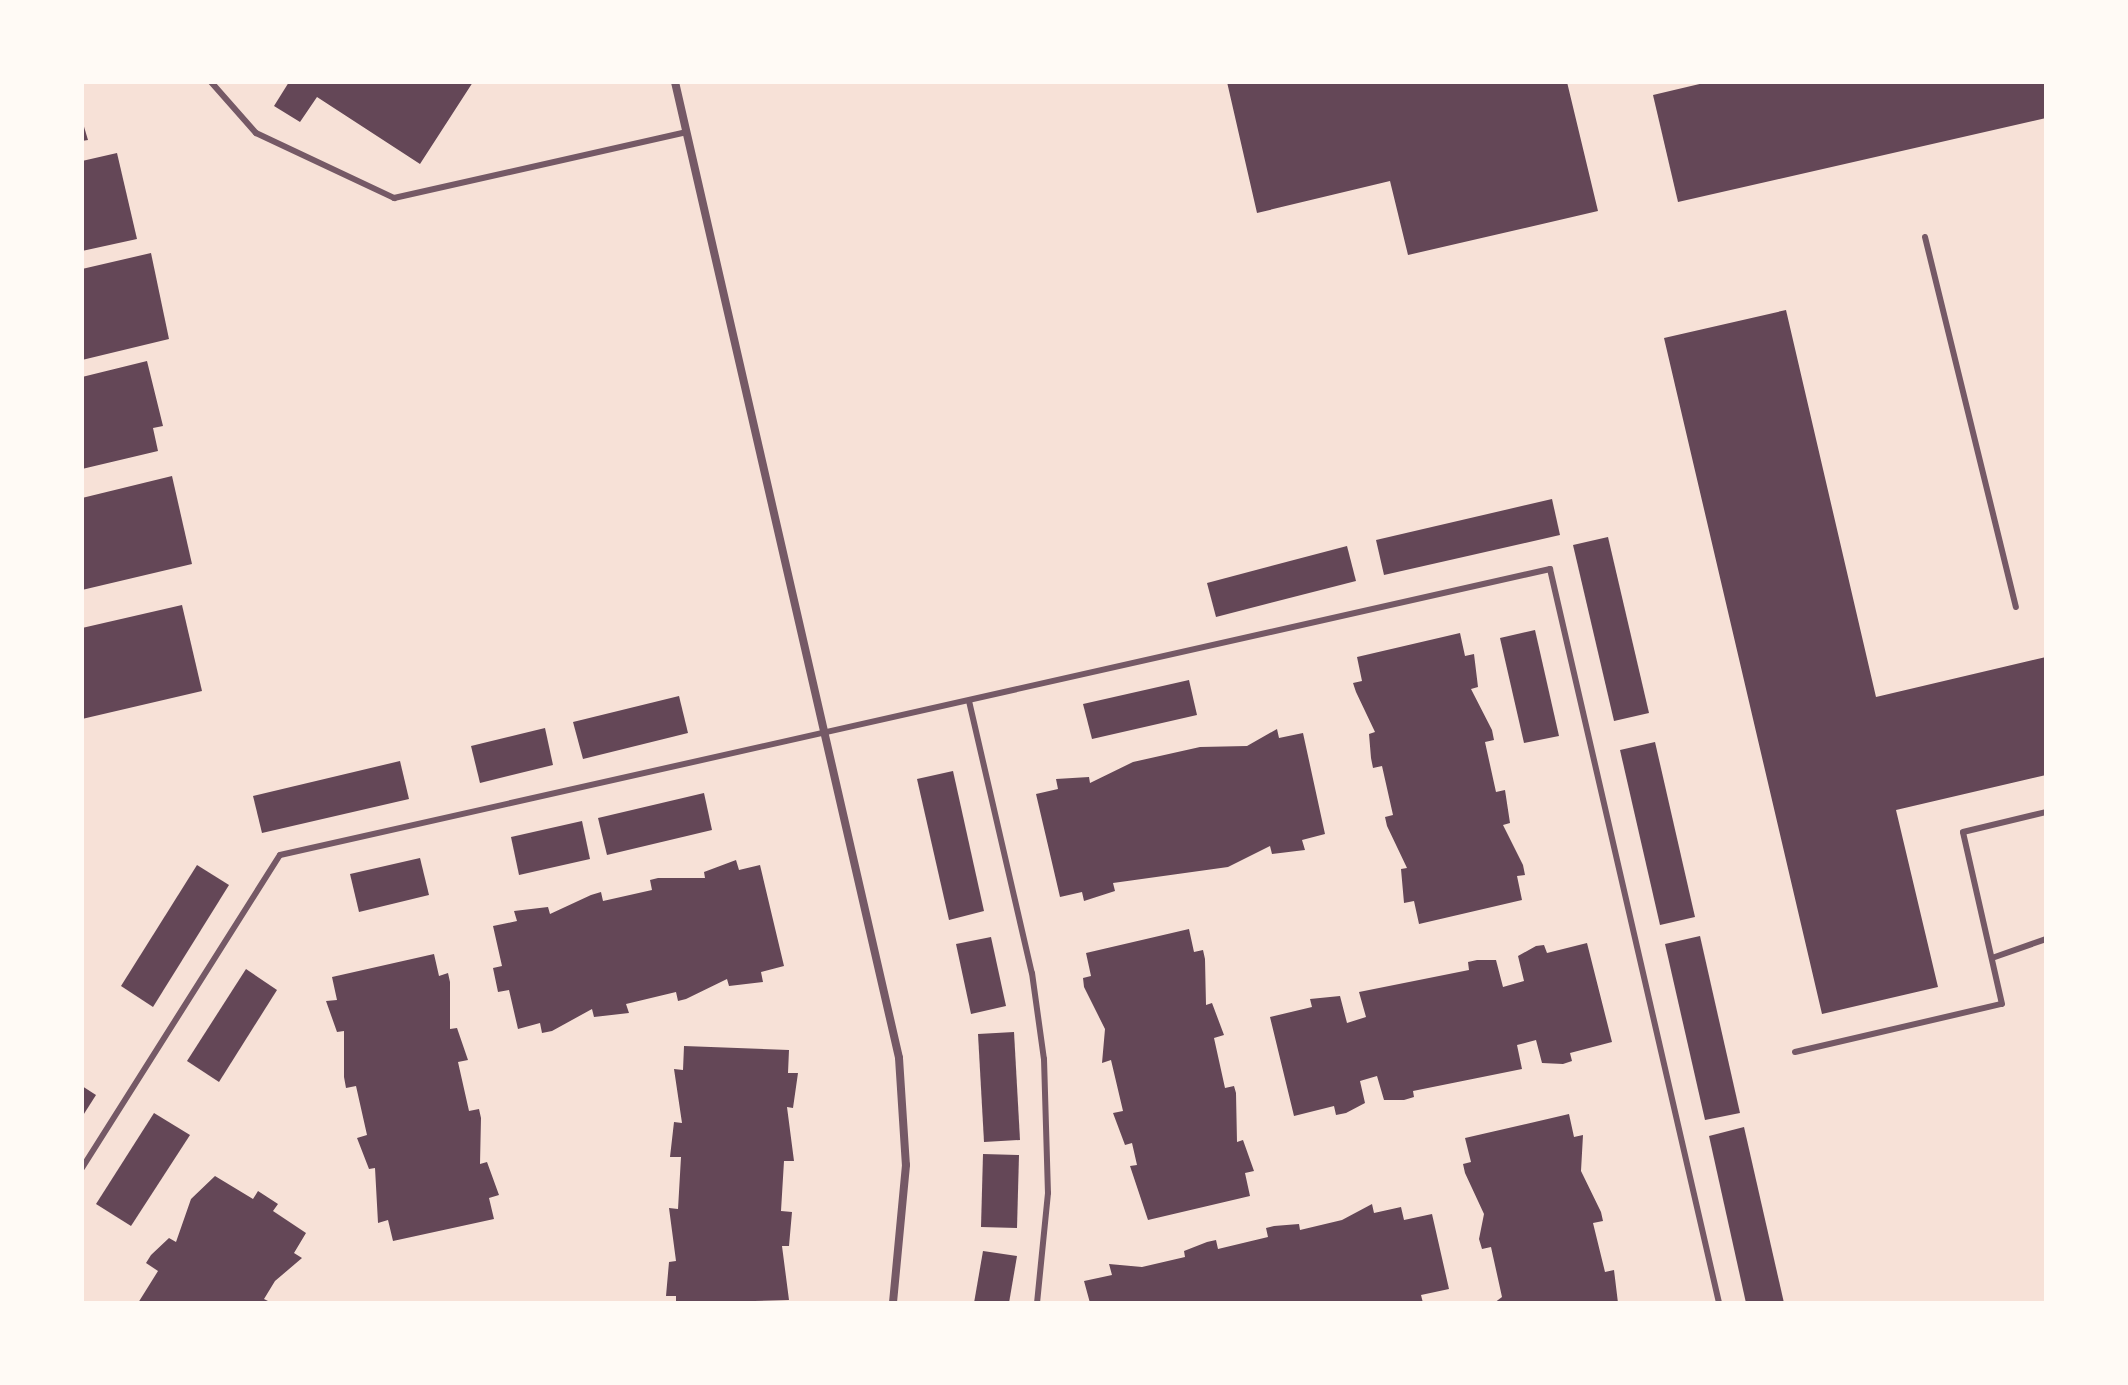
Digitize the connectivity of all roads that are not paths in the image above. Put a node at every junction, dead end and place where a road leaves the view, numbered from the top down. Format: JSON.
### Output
{"nodes":[{"id":1,"x":211,"y":82,"type":"edge"},
{"id":2,"x":675,"y":82,"type":"edge"},
{"id":3,"x":686,"y":132,"type":"junction"},
{"id":4,"x":1925,"y":237,"type":"dead end"},
{"id":5,"x":2016,"y":607,"type":"dead end"},
{"id":6,"x":969,"y":701,"type":"junction"},
{"id":7,"x":825,"y":732,"type":"junction"},
{"id":8,"x":2046,"y":812,"type":"edge"},
{"id":9,"x":2046,"y":939,"type":"edge"},
{"id":10,"x":1992,"y":958,"type":"junction"},
{"id":11,"x":1795,"y":1052,"type":"dead end"},
{"id":12,"x":82,"y":1168,"type":"edge"},
{"id":13,"x":893,"y":1303,"type":"edge"},
{"id":14,"x":1037,"y":1303,"type":"edge"},
{"id":15,"x":1719,"y":1303,"type":"edge"}],
"edges":[{"from":1,"to":3,"type":"lane"},
{"from":2,"to":3,"type":"street"},
{"from":3,"to":7,"type":"street"},
{"from":4,"to":5,"type":"lane"},
{"from":6,"to":7,"type":"lane"},
{"from":6,"to":14,"type":"lane"},
{"from":6,"to":15,"type":"lane"},
{"from":7,"to":12,"type":"lane"},
{"from":7,"to":13,"type":"street"},
{"from":8,"to":10,"type":"lane"},
{"from":9,"to":10,"type":"lane"},
{"from":10,"to":11,"type":"lane"}]}
